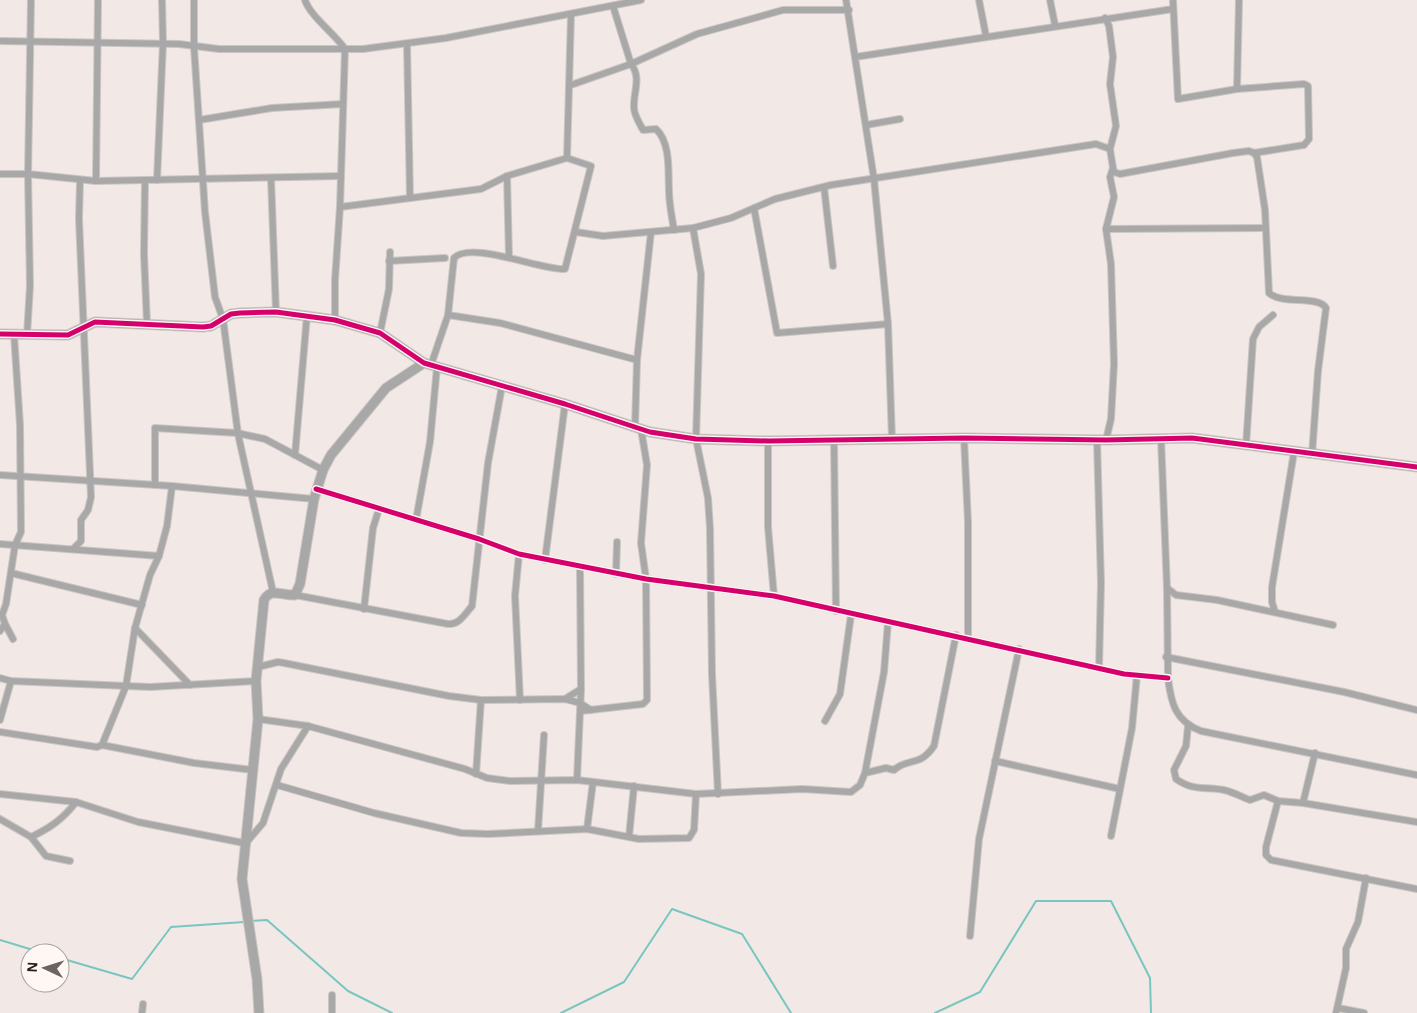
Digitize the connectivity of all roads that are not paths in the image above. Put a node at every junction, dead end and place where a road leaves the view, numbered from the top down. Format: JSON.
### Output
{"nodes":[{"id":1,"x":31,"y":0,"type":"edge"},
{"id":2,"x":98,"y":0,"type":"edge"},
{"id":3,"x":162,"y":0,"type":"edge"},
{"id":4,"x":194,"y":0,"type":"edge"},
{"id":5,"x":305,"y":0,"type":"edge"},
{"id":6,"x":640,"y":0,"type":"edge"},
{"id":7,"x":846,"y":0,"type":"edge"},
{"id":8,"x":979,"y":0,"type":"edge"},
{"id":9,"x":1050,"y":0,"type":"edge"},
{"id":10,"x":1172,"y":0,"type":"edge"},
{"id":11,"x":1239,"y":0,"type":"edge"},
{"id":12,"x":613,"y":6,"type":"junction"},
{"id":13,"x":1173,"y":9,"type":"junction"},
{"id":14,"x":849,"y":10,"type":"junction"},
{"id":15,"x":572,"y":15,"type":"junction"},
{"id":16,"x":1106,"y":18,"type":"junction"},
{"id":17,"x":1055,"y":25,"type":"junction"},
{"id":18,"x":986,"y":36,"type":"junction"},
{"id":19,"x":0,"y":41,"type":"edge"},
{"id":20,"x":30,"y":41,"type":"junction"},
{"id":21,"x":98,"y":42,"type":"junction"},
{"id":22,"x":163,"y":43,"type":"junction"},
{"id":23,"x":407,"y":44,"type":"junction"},
{"id":24,"x":194,"y":47,"type":"junction"},
{"id":25,"x":345,"y":49,"type":"junction"},
{"id":26,"x":855,"y":57,"type":"junction"},
{"id":27,"x":631,"y":64,"type":"junction"},
{"id":28,"x":571,"y":85,"type":"junction"},
{"id":29,"x":1238,"y":89,"type":"junction"},
{"id":30,"x":344,"y":104,"type":"junction"},
{"id":31,"x":900,"y":119,"type":"dead end"},
{"id":32,"x":200,"y":120,"type":"junction"},
{"id":33,"x":866,"y":125,"type":"junction"},
{"id":34,"x":1110,"y":149,"type":"junction"},
{"id":35,"x":1254,"y":153,"type":"junction"},
{"id":36,"x":567,"y":158,"type":"junction"},
{"id":37,"x":1113,"y":168,"type":"junction"},
{"id":38,"x":0,"y":174,"type":"edge"},
{"id":39,"x":28,"y":174,"type":"junction"},
{"id":40,"x":341,"y":176,"type":"junction"},
{"id":41,"x":506,"y":176,"type":"junction"},
{"id":42,"x":271,"y":178,"type":"junction"},
{"id":43,"x":204,"y":179,"type":"junction"},
{"id":44,"x":874,"y":179,"type":"junction"},
{"id":45,"x":157,"y":180,"type":"junction"},
{"id":46,"x":80,"y":181,"type":"junction"},
{"id":47,"x":96,"y":181,"type":"junction"},
{"id":48,"x":145,"y":181,"type":"junction"},
{"id":49,"x":824,"y":187,"type":"junction"},
{"id":50,"x":410,"y":198,"type":"junction"},
{"id":51,"x":340,"y":207,"type":"junction"},
{"id":52,"x":754,"y":208,"type":"junction"},
{"id":53,"x":693,"y":228,"type":"junction"},
{"id":54,"x":1265,"y":228,"type":"junction"},
{"id":55,"x":1106,"y":229,"type":"junction"},
{"id":56,"x":674,"y":230,"type":"junction"},
{"id":57,"x":576,"y":232,"type":"junction"},
{"id":58,"x":651,"y":232,"type":"junction"},
{"id":59,"x":390,"y":252,"type":"dead end"},
{"id":60,"x":509,"y":257,"type":"junction"},
{"id":61,"x":445,"y":258,"type":"dead end"},
{"id":62,"x":389,"y":260,"type":"junction"},
{"id":63,"x":833,"y":266,"type":"dead end"},
{"id":64,"x":276,"y":312,"type":"junction"},
{"id":65,"x":307,"y":315,"type":"junction"},
{"id":66,"x":448,"y":315,"type":"junction"},
{"id":67,"x":1273,"y":316,"type":"dead end"},
{"id":68,"x":223,"y":319,"type":"junction"},
{"id":69,"x":335,"y":320,"type":"junction"},
{"id":70,"x":147,"y":324,"type":"junction"},
{"id":71,"x":888,"y":324,"type":"junction"},
{"id":72,"x":83,"y":326,"type":"junction"},
{"id":73,"x":380,"y":333,"type":"junction"},
{"id":74,"x":0,"y":334,"type":"edge"},
{"id":75,"x":14,"y":334,"type":"junction"},
{"id":76,"x":27,"y":334,"type":"junction"},
{"id":77,"x":637,"y":360,"type":"junction"},
{"id":78,"x":431,"y":365,"type":"junction"},
{"id":79,"x":502,"y":386,"type":"junction"},
{"id":80,"x":565,"y":404,"type":"junction"},
{"id":81,"x":638,"y":428,"type":"junction"},
{"id":82,"x":238,"y":434,"type":"junction"},
{"id":83,"x":964,"y":438,"type":"junction"},
{"id":84,"x":1161,"y":438,"type":"junction"},
{"id":85,"x":696,"y":439,"type":"junction"},
{"id":86,"x":892,"y":439,"type":"junction"},
{"id":87,"x":834,"y":440,"type":"junction"},
{"id":88,"x":1101,"y":440,"type":"junction"},
{"id":89,"x":768,"y":441,"type":"junction"},
{"id":90,"x":1246,"y":446,"type":"junction"},
{"id":91,"x":1294,"y":452,"type":"junction"},
{"id":92,"x":1312,"y":454,"type":"junction"},
{"id":93,"x":295,"y":455,"type":"junction"},
{"id":94,"x":1417,"y":467,"type":"edge"},
{"id":95,"x":323,"y":470,"type":"junction"},
{"id":96,"x":0,"y":475,"type":"edge"},
{"id":97,"x":21,"y":476,"type":"junction"},
{"id":98,"x":90,"y":481,"type":"junction"},
{"id":99,"x":156,"y":485,"type":"junction"},
{"id":100,"x":172,"y":486,"type":"junction"},
{"id":101,"x":316,"y":489,"type":"junction"},
{"id":102,"x":252,"y":495,"type":"junction"},
{"id":103,"x":314,"y":499,"type":"junction"},
{"id":104,"x":379,"y":509,"type":"junction"},
{"id":105,"x":416,"y":520,"type":"junction"},
{"id":106,"x":479,"y":539,"type":"junction"},
{"id":107,"x":617,"y":542,"type":"dead end"},
{"id":108,"x":0,"y":544,"type":"edge"},
{"id":109,"x":15,"y":545,"type":"junction"},
{"id":110,"x":73,"y":549,"type":"junction"},
{"id":111,"x":518,"y":554,"type":"junction"},
{"id":112,"x":159,"y":556,"type":"junction"},
{"id":113,"x":545,"y":560,"type":"junction"},
{"id":114,"x":580,"y":567,"type":"junction"},
{"id":115,"x":11,"y":573,"type":"junction"},
{"id":116,"x":616,"y":574,"type":"junction"},
{"id":117,"x":646,"y":579,"type":"junction"},
{"id":118,"x":710,"y":586,"type":"junction"},
{"id":119,"x":1167,"y":588,"type":"junction"},
{"id":120,"x":273,"y":592,"type":"junction"},
{"id":121,"x":1176,"y":594,"type":"junction"},
{"id":122,"x":295,"y":595,"type":"junction"},
{"id":123,"x":774,"y":596,"type":"junction"},
{"id":124,"x":1167,"y":598,"type":"junction"},
{"id":125,"x":142,"y":606,"type":"junction"},
{"id":126,"x":364,"y":609,"type":"junction"},
{"id":127,"x":836,"y":611,"type":"junction"},
{"id":128,"x":1275,"y":612,"type":"junction"},
{"id":129,"x":1,"y":614,"type":"edge"},
{"id":130,"x":851,"y":614,"type":"junction"},
{"id":131,"x":888,"y":622,"type":"junction"},
{"id":132,"x":4,"y":624,"type":"junction"},
{"id":133,"x":1333,"y":625,"type":"dead end"},
{"id":134,"x":135,"y":628,"type":"junction"},
{"id":135,"x":0,"y":631,"type":"edge"},
{"id":136,"x":956,"y":635,"type":"junction"},
{"id":137,"x":968,"y":638,"type":"junction"},
{"id":138,"x":13,"y":639,"type":"dead end"},
{"id":139,"x":1019,"y":649,"type":"junction"},
{"id":140,"x":1166,"y":656,"type":"junction"},
{"id":141,"x":258,"y":667,"type":"junction"},
{"id":142,"x":1099,"y":668,"type":"junction"},
{"id":143,"x":1137,"y":675,"type":"junction"},
{"id":144,"x":0,"y":678,"type":"edge"},
{"id":145,"x":1168,"y":678,"type":"junction"},
{"id":146,"x":11,"y":681,"type":"junction"},
{"id":147,"x":256,"y":681,"type":"junction"},
{"id":148,"x":190,"y":685,"type":"junction"},
{"id":149,"x":126,"y":686,"type":"junction"},
{"id":150,"x":581,"y":689,"type":"junction"},
{"id":151,"x":565,"y":699,"type":"junction"},
{"id":152,"x":481,"y":700,"type":"junction"},
{"id":153,"x":520,"y":700,"type":"junction"},
{"id":154,"x":580,"y":703,"type":"junction"},
{"id":155,"x":591,"y":710,"type":"junction"},
{"id":156,"x":1417,"y":710,"type":"edge"},
{"id":157,"x":581,"y":711,"type":"junction"},
{"id":158,"x":258,"y":719,"type":"junction"},
{"id":159,"x":0,"y":720,"type":"edge"},
{"id":160,"x":825,"y":721,"type":"dead end"},
{"id":161,"x":308,"y":726,"type":"junction"},
{"id":162,"x":1188,"y":726,"type":"junction"},
{"id":163,"x":0,"y":732,"type":"edge"},
{"id":164,"x":544,"y":735,"type":"dead end"},
{"id":165,"x":102,"y":745,"type":"junction"},
{"id":166,"x":1314,"y":753,"type":"junction"},
{"id":167,"x":995,"y":761,"type":"junction"},
{"id":168,"x":253,"y":770,"type":"junction"},
{"id":169,"x":866,"y":773,"type":"junction"},
{"id":170,"x":476,"y":774,"type":"junction"},
{"id":171,"x":1417,"y":775,"type":"edge"},
{"id":172,"x":577,"y":780,"type":"junction"},
{"id":173,"x":541,"y":782,"type":"junction"},
{"id":174,"x":593,"y":782,"type":"junction"},
{"id":175,"x":277,"y":785,"type":"junction"},
{"id":176,"x":634,"y":786,"type":"junction"},
{"id":177,"x":1120,"y":789,"type":"junction"},
{"id":178,"x":0,"y":794,"type":"edge"},
{"id":179,"x":696,"y":794,"type":"junction"},
{"id":180,"x":718,"y":794,"type":"junction"},
{"id":181,"x":1278,"y":801,"type":"junction"},
{"id":182,"x":76,"y":802,"type":"junction"},
{"id":183,"x":1303,"y":803,"type":"junction"},
{"id":184,"x":0,"y":818,"type":"edge"},
{"id":185,"x":1417,"y":822,"type":"edge"},
{"id":186,"x":587,"y":829,"type":"junction"},
{"id":187,"x":538,"y":831,"type":"junction"},
{"id":188,"x":1111,"y":836,"type":"dead end"},
{"id":189,"x":31,"y":837,"type":"junction"},
{"id":190,"x":629,"y":837,"type":"junction"},
{"id":191,"x":244,"y":844,"type":"junction"},
{"id":192,"x":70,"y":861,"type":"dead end"},
{"id":193,"x":1366,"y":878,"type":"junction"},
{"id":194,"x":1417,"y":889,"type":"edge"},
{"id":195,"x":970,"y":936,"type":"dead end"},
{"id":196,"x":332,"y":995,"type":"dead end"},
{"id":197,"x":143,"y":1004,"type":"dead end"},
{"id":198,"x":1337,"y":1011,"type":"edge"},
{"id":199,"x":142,"y":1013,"type":"edge"},
{"id":200,"x":259,"y":1013,"type":"edge"},
{"id":201,"x":332,"y":1013,"type":"edge"},
{"id":202,"x":1364,"y":1013,"type":"edge"}],
"edges":[{"from":1,"to":20,"type":"street"},
{"from":2,"to":21,"type":"street"},
{"from":3,"to":22,"type":"street"},
{"from":4,"to":24,"type":"street"},
{"from":5,"to":25,"type":"street"},
{"from":6,"to":12,"type":"street"},
{"from":7,"to":14,"type":"street"},
{"from":8,"to":18,"type":"street"},
{"from":9,"to":17,"type":"street"},
{"from":10,"to":13,"type":"street"},
{"from":11,"to":29,"type":"street"},
{"from":12,"to":15,"type":"street"},
{"from":12,"to":27,"type":"street"},
{"from":13,"to":16,"type":"street"},
{"from":13,"to":29,"type":"street"},
{"from":14,"to":26,"type":"street"},
{"from":14,"to":27,"type":"street"},
{"from":15,"to":23,"type":"street"},
{"from":15,"to":28,"type":"street"},
{"from":16,"to":17,"type":"street"},
{"from":16,"to":34,"type":"street"},
{"from":17,"to":18,"type":"street"},
{"from":18,"to":26,"type":"street"},
{"from":19,"to":20,"type":"street"},
{"from":20,"to":21,"type":"street"},
{"from":20,"to":39,"type":"street"},
{"from":21,"to":22,"type":"street"},
{"from":21,"to":47,"type":"street"},
{"from":22,"to":24,"type":"street"},
{"from":22,"to":45,"type":"street"},
{"from":23,"to":25,"type":"street"},
{"from":23,"to":50,"type":"street"},
{"from":24,"to":25,"type":"street"},
{"from":24,"to":32,"type":"street"},
{"from":25,"to":30,"type":"street"},
{"from":26,"to":33,"type":"street"},
{"from":27,"to":28,"type":"street"},
{"from":27,"to":56,"type":"street"},
{"from":28,"to":36,"type":"street"},
{"from":29,"to":35,"type":"street"},
{"from":30,"to":32,"type":"street"},
{"from":30,"to":40,"type":"street"},
{"from":31,"to":33,"type":"street"},
{"from":32,"to":43,"type":"street"},
{"from":33,"to":44,"type":"street"},
{"from":34,"to":37,"type":"street"},
{"from":34,"to":44,"type":"street"},
{"from":35,"to":37,"type":"street"},
{"from":35,"to":54,"type":"street"},
{"from":36,"to":41,"type":"street"},
{"from":36,"to":57,"type":"street"},
{"from":37,"to":55,"type":"street"},
{"from":38,"to":39,"type":"street"},
{"from":39,"to":46,"type":"street"},
{"from":39,"to":76,"type":"street"},
{"from":40,"to":42,"type":"street"},
{"from":40,"to":51,"type":"street"},
{"from":41,"to":50,"type":"street"},
{"from":41,"to":60,"type":"street"},
{"from":42,"to":43,"type":"street"},
{"from":42,"to":64,"type":"street"},
{"from":43,"to":45,"type":"street"},
{"from":43,"to":68,"type":"street"},
{"from":44,"to":49,"type":"street"},
{"from":44,"to":71,"type":"street"},
{"from":45,"to":48,"type":"street"},
{"from":46,"to":47,"type":"street"},
{"from":46,"to":72,"type":"street"},
{"from":47,"to":48,"type":"street"},
{"from":48,"to":70,"type":"street"},
{"from":49,"to":52,"type":"street"},
{"from":49,"to":63,"type":"street"},
{"from":50,"to":51,"type":"street"},
{"from":51,"to":69,"type":"street"},
{"from":52,"to":53,"type":"street"},
{"from":52,"to":71,"type":"street"},
{"from":53,"to":56,"type":"street"},
{"from":53,"to":85,"type":"street"},
{"from":54,"to":55,"type":"street"},
{"from":54,"to":92,"type":"street"},
{"from":55,"to":88,"type":"street"},
{"from":56,"to":58,"type":"street"},
{"from":57,"to":58,"type":"street"},
{"from":57,"to":60,"type":"street"},
{"from":58,"to":77,"type":"street"},
{"from":59,"to":62,"type":"street"},
{"from":60,"to":66,"type":"street"},
{"from":61,"to":62,"type":"street"},
{"from":62,"to":73,"type":"street"},
{"from":64,"to":65,"type":"street"},
{"from":64,"to":68,"type":"street"},
{"from":65,"to":69,"type":"street"},
{"from":65,"to":93,"type":"street"},
{"from":66,"to":77,"type":"street"},
{"from":66,"to":78,"type":"street"},
{"from":67,"to":90,"type":"street"},
{"from":68,"to":70,"type":"street"},
{"from":68,"to":82,"type":"street"},
{"from":69,"to":73,"type":"street"},
{"from":70,"to":72,"type":"street"},
{"from":71,"to":86,"type":"street"},
{"from":72,"to":76,"type":"street"},
{"from":72,"to":98,"type":"street"},
{"from":73,"to":78,"type":"street"},
{"from":74,"to":75,"type":"street"},
{"from":75,"to":76,"type":"street"},
{"from":75,"to":97,"type":"street"},
{"from":77,"to":81,"type":"street"},
{"from":78,"to":79,"type":"street"},
{"from":78,"to":95,"type":"street"},
{"from":78,"to":105,"type":"street"},
{"from":79,"to":80,"type":"street"},
{"from":79,"to":106,"type":"street"},
{"from":80,"to":81,"type":"street"},
{"from":80,"to":113,"type":"street"},
{"from":81,"to":85,"type":"street"},
{"from":81,"to":117,"type":"street"},
{"from":82,"to":93,"type":"street"},
{"from":82,"to":99,"type":"street"},
{"from":82,"to":102,"type":"street"},
{"from":83,"to":86,"type":"street"},
{"from":83,"to":88,"type":"street"},
{"from":83,"to":137,"type":"street"},
{"from":84,"to":88,"type":"street"},
{"from":84,"to":90,"type":"street"},
{"from":84,"to":119,"type":"street"},
{"from":85,"to":89,"type":"street"},
{"from":85,"to":118,"type":"street"},
{"from":86,"to":87,"type":"street"},
{"from":87,"to":89,"type":"street"},
{"from":87,"to":127,"type":"street"},
{"from":88,"to":142,"type":"street"},
{"from":89,"to":123,"type":"street"},
{"from":90,"to":91,"type":"street"},
{"from":91,"to":92,"type":"street"},
{"from":91,"to":128,"type":"street"},
{"from":92,"to":94,"type":"street"},
{"from":93,"to":95,"type":"street"},
{"from":95,"to":101,"type":"street"},
{"from":96,"to":97,"type":"street"},
{"from":97,"to":98,"type":"street"},
{"from":97,"to":109,"type":"street"},
{"from":98,"to":99,"type":"street"},
{"from":98,"to":110,"type":"street"},
{"from":99,"to":100,"type":"street"},
{"from":100,"to":102,"type":"street"},
{"from":100,"to":112,"type":"street"},
{"from":101,"to":103,"type":"street"},
{"from":101,"to":104,"type":"street"},
{"from":102,"to":103,"type":"street"},
{"from":102,"to":120,"type":"street"},
{"from":103,"to":122,"type":"street"},
{"from":104,"to":105,"type":"street"},
{"from":104,"to":126,"type":"street"},
{"from":105,"to":106,"type":"street"},
{"from":106,"to":111,"type":"street"},
{"from":106,"to":126,"type":"street"},
{"from":107,"to":116,"type":"street"},
{"from":108,"to":109,"type":"street"},
{"from":109,"to":110,"type":"street"},
{"from":109,"to":115,"type":"street"},
{"from":110,"to":112,"type":"street"},
{"from":111,"to":113,"type":"street"},
{"from":111,"to":153,"type":"street"},
{"from":112,"to":125,"type":"street"},
{"from":113,"to":114,"type":"street"},
{"from":114,"to":116,"type":"street"},
{"from":114,"to":150,"type":"street"},
{"from":115,"to":125,"type":"street"},
{"from":115,"to":129,"type":"street"},
{"from":116,"to":117,"type":"street"},
{"from":117,"to":118,"type":"street"},
{"from":117,"to":155,"type":"street"},
{"from":118,"to":123,"type":"street"},
{"from":118,"to":180,"type":"street"},
{"from":119,"to":121,"type":"street"},
{"from":119,"to":124,"type":"street"},
{"from":120,"to":122,"type":"street"},
{"from":120,"to":141,"type":"street"},
{"from":121,"to":124,"type":"street"},
{"from":121,"to":128,"type":"street"},
{"from":122,"to":126,"type":"street"},
{"from":123,"to":127,"type":"street"},
{"from":124,"to":140,"type":"street"},
{"from":125,"to":134,"type":"street"},
{"from":127,"to":130,"type":"street"},
{"from":128,"to":133,"type":"street"},
{"from":129,"to":132,"type":"street"},
{"from":130,"to":131,"type":"street"},
{"from":130,"to":160,"type":"street"},
{"from":131,"to":136,"type":"street"},
{"from":131,"to":169,"type":"street"},
{"from":132,"to":135,"type":"street"},
{"from":132,"to":138,"type":"street"},
{"from":134,"to":148,"type":"street"},
{"from":134,"to":149,"type":"street"},
{"from":136,"to":137,"type":"street"},
{"from":136,"to":169,"type":"street"},
{"from":137,"to":139,"type":"street"},
{"from":139,"to":142,"type":"street"},
{"from":139,"to":167,"type":"street"},
{"from":140,"to":145,"type":"street"},
{"from":140,"to":156,"type":"street"},
{"from":141,"to":147,"type":"street"},
{"from":141,"to":152,"type":"street"},
{"from":142,"to":143,"type":"street"},
{"from":143,"to":145,"type":"street"},
{"from":143,"to":177,"type":"street"},
{"from":144,"to":146,"type":"street"},
{"from":145,"to":162,"type":"street"},
{"from":146,"to":149,"type":"street"},
{"from":146,"to":159,"type":"street"},
{"from":147,"to":148,"type":"street"},
{"from":147,"to":158,"type":"street"},
{"from":148,"to":149,"type":"street"},
{"from":149,"to":165,"type":"street"},
{"from":150,"to":151,"type":"street"},
{"from":150,"to":154,"type":"street"},
{"from":151,"to":153,"type":"street"},
{"from":151,"to":154,"type":"street"},
{"from":152,"to":153,"type":"street"},
{"from":152,"to":170,"type":"street"},
{"from":154,"to":155,"type":"street"},
{"from":154,"to":157,"type":"street"},
{"from":155,"to":157,"type":"street"},
{"from":157,"to":172,"type":"street"},
{"from":158,"to":161,"type":"street"},
{"from":158,"to":168,"type":"street"},
{"from":161,"to":170,"type":"street"},
{"from":161,"to":175,"type":"street"},
{"from":162,"to":166,"type":"street"},
{"from":162,"to":181,"type":"street"},
{"from":163,"to":165,"type":"street"},
{"from":164,"to":173,"type":"street"},
{"from":165,"to":168,"type":"street"},
{"from":166,"to":171,"type":"street"},
{"from":166,"to":183,"type":"street"},
{"from":167,"to":177,"type":"street"},
{"from":167,"to":195,"type":"street"},
{"from":168,"to":191,"type":"street"},
{"from":169,"to":180,"type":"street"},
{"from":170,"to":173,"type":"street"},
{"from":172,"to":173,"type":"street"},
{"from":172,"to":174,"type":"street"},
{"from":173,"to":187,"type":"street"},
{"from":174,"to":176,"type":"street"},
{"from":174,"to":186,"type":"street"},
{"from":175,"to":187,"type":"street"},
{"from":175,"to":191,"type":"street"},
{"from":176,"to":179,"type":"street"},
{"from":176,"to":190,"type":"street"},
{"from":177,"to":188,"type":"street"},
{"from":178,"to":182,"type":"street"},
{"from":179,"to":180,"type":"street"},
{"from":179,"to":190,"type":"street"},
{"from":181,"to":183,"type":"street"},
{"from":181,"to":193,"type":"street"},
{"from":182,"to":189,"type":"street"},
{"from":182,"to":191,"type":"street"},
{"from":183,"to":185,"type":"street"},
{"from":184,"to":189,"type":"street"},
{"from":186,"to":187,"type":"street"},
{"from":186,"to":190,"type":"street"},
{"from":189,"to":192,"type":"street"},
{"from":191,"to":200,"type":"street"},
{"from":193,"to":194,"type":"street"},
{"from":193,"to":198,"type":"street"},
{"from":196,"to":201,"type":"street"},
{"from":197,"to":199,"type":"street"},
{"from":198,"to":202,"type":"street"}]}
